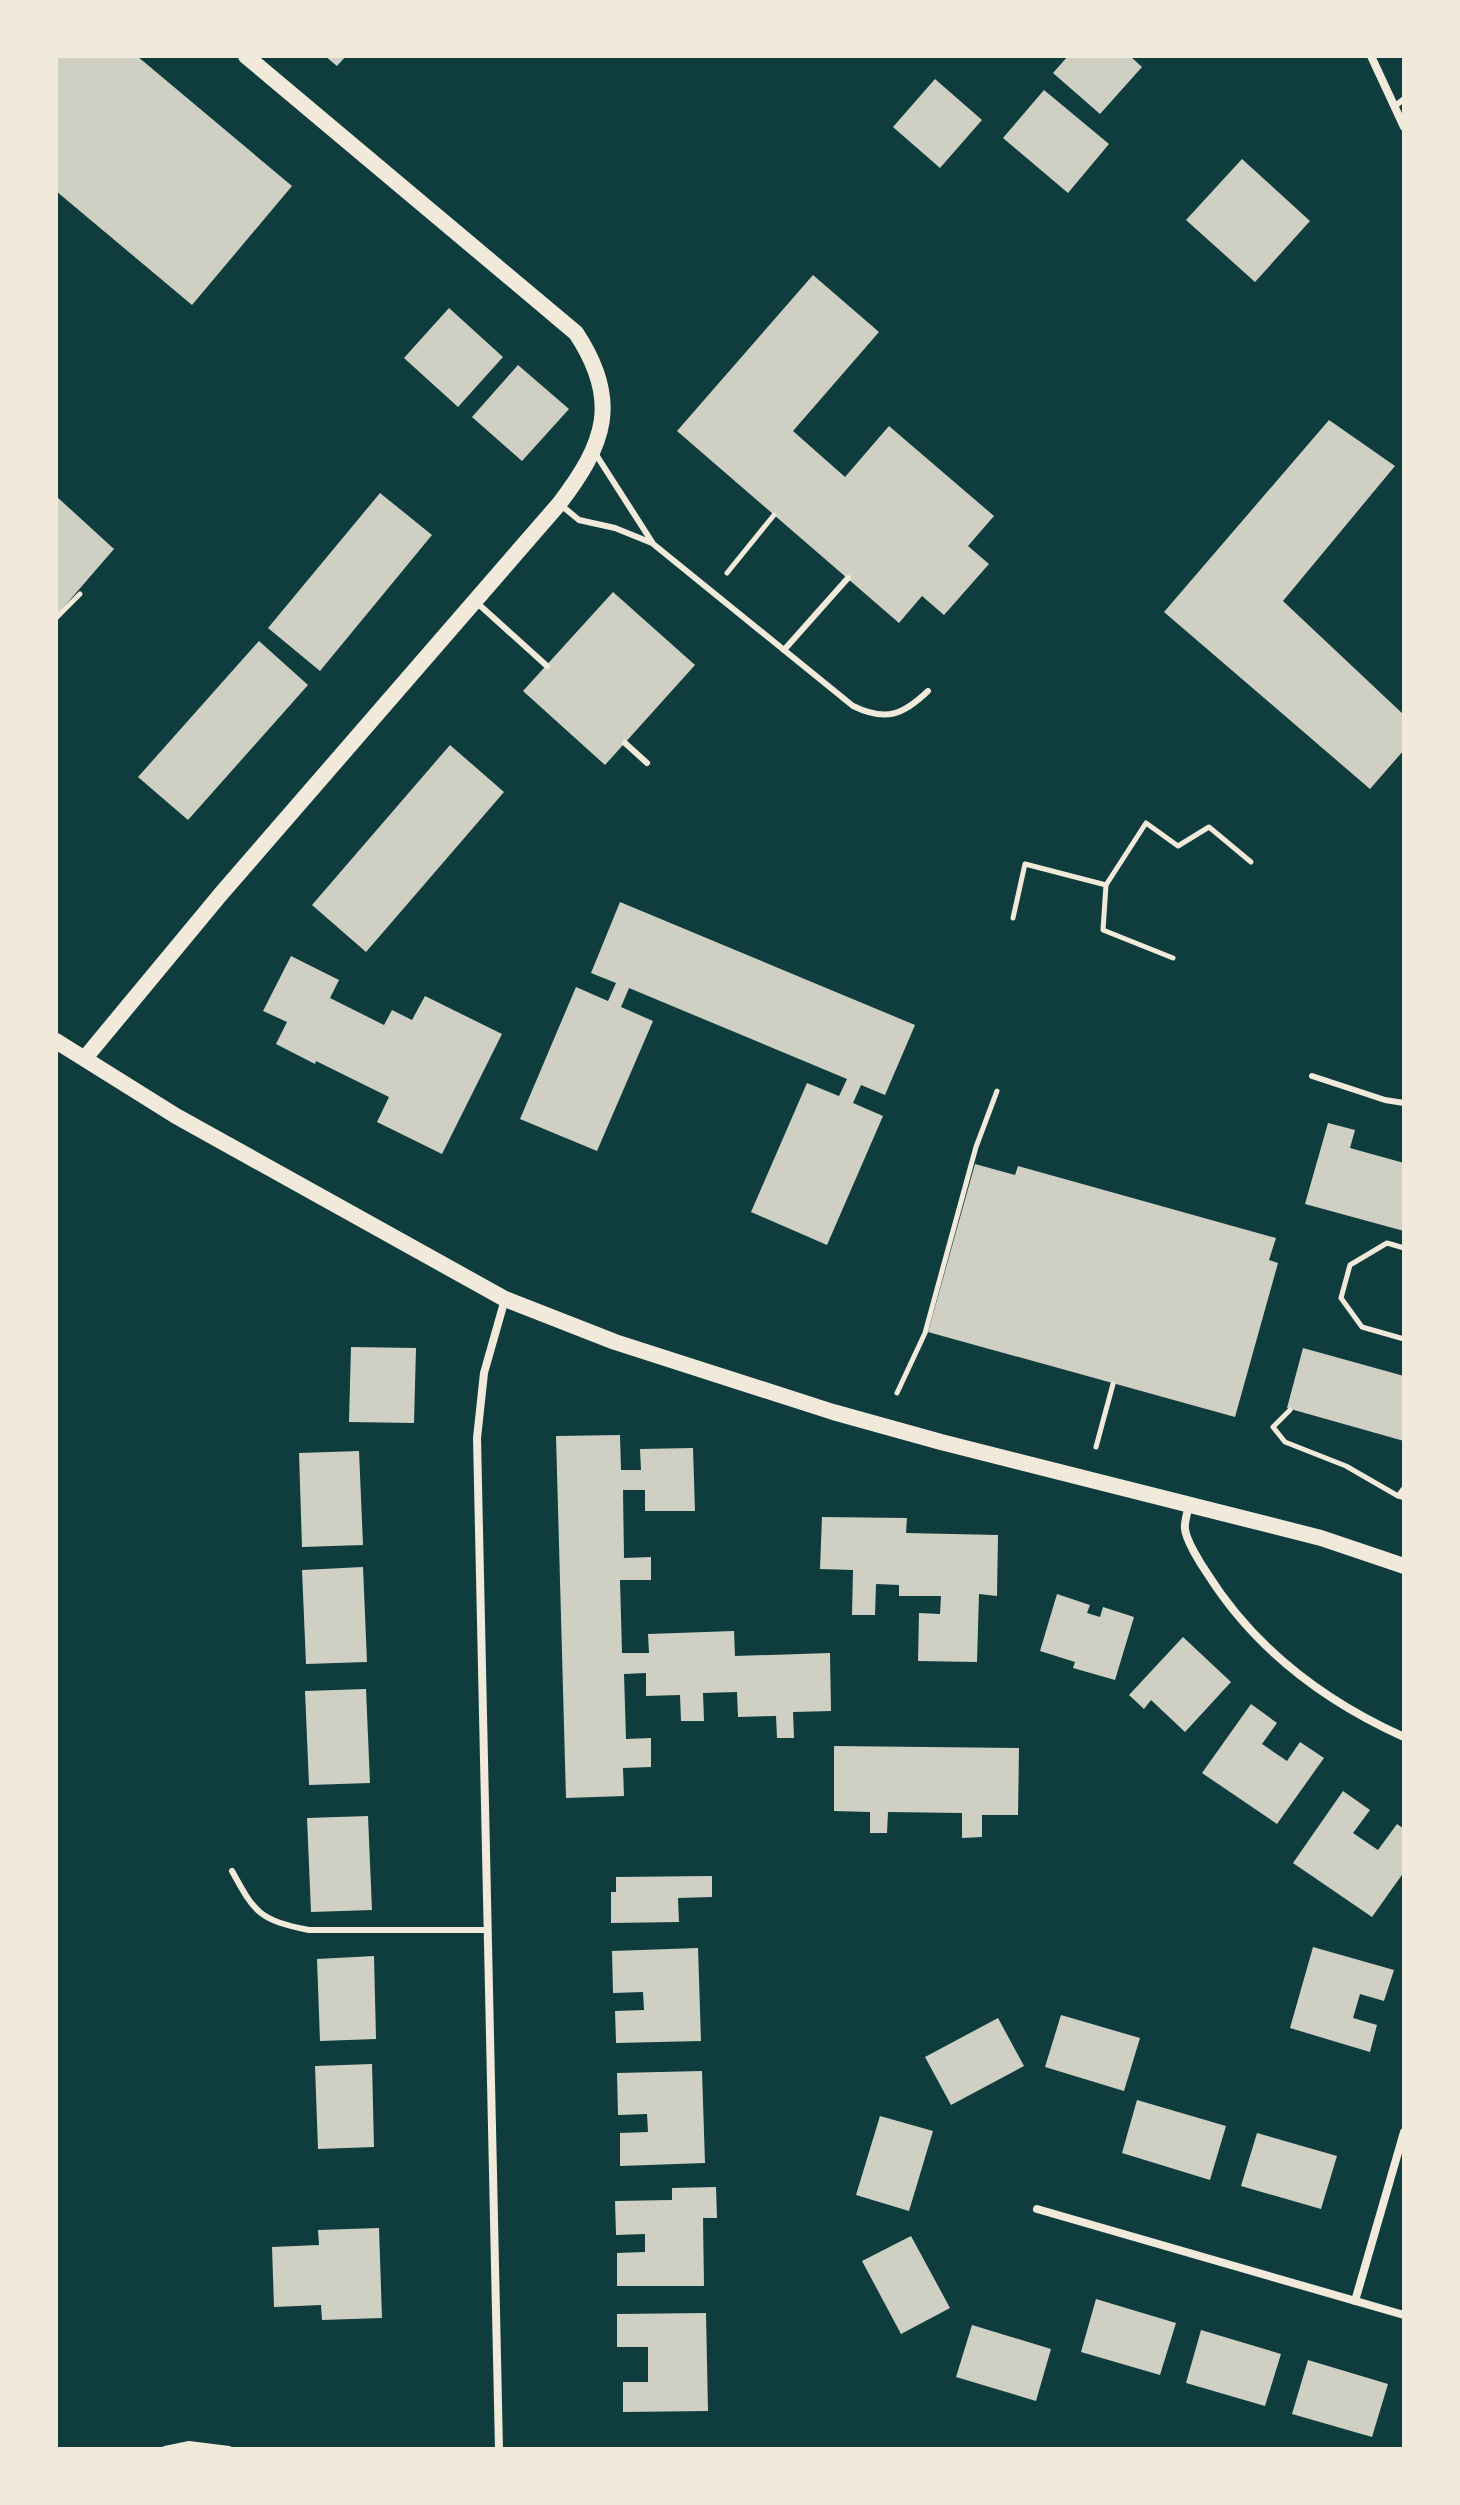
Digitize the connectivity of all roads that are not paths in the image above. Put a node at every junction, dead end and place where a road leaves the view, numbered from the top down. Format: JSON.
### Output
{"nodes":[{"id":1,"x":246,"y":56,"type":"edge"},
{"id":2,"x":1371,"y":56,"type":"edge"},
{"id":3,"x":1404,"y":99,"type":"edge"},
{"id":4,"x":1395,"y":106,"type":"junction"},
{"id":5,"x":1404,"y":127,"type":"edge"},
{"id":6,"x":593,"y":450,"type":"junction"},
{"id":7,"x":559,"y":504,"type":"junction"},
{"id":8,"x":652,"y":543,"type":"junction"},
{"id":9,"x":848,"y":578,"type":"dead end"},
{"id":10,"x":473,"y":600,"type":"junction"},
{"id":11,"x":784,"y":650,"type":"junction"},
{"id":12,"x":547,"y":666,"type":"dead end"},
{"id":13,"x":928,"y":691,"type":"dead end"},
{"id":14,"x":625,"y":743,"type":"dead end"},
{"id":15,"x":647,"y":763,"type":"dead end"},
{"id":16,"x":56,"y":1041,"type":"edge"},
{"id":17,"x":85,"y":1058,"type":"junction"},
{"id":18,"x":1312,"y":1076,"type":"dead end"},
{"id":19,"x":1404,"y":1103,"type":"edge"},
{"id":20,"x":505,"y":1299,"type":"junction"},
{"id":21,"x":1189,"y":1504,"type":"junction"},
{"id":22,"x":1404,"y":1566,"type":"edge"},
{"id":23,"x":1404,"y":1737,"type":"edge"},
{"id":24,"x":232,"y":1871,"type":"dead end"},
{"id":25,"x":487,"y":1930,"type":"junction"},
{"id":26,"x":1404,"y":2132,"type":"edge"},
{"id":27,"x":1037,"y":2209,"type":"dead end"},
{"id":28,"x":1355,"y":2301,"type":"junction"},
{"id":29,"x":1404,"y":2315,"type":"edge"},
{"id":30,"x":165,"y":2449,"type":"edge"},
{"id":31,"x":229,"y":2449,"type":"edge"},
{"id":32,"x":499,"y":2449,"type":"edge"}],
"edges":[{"from":1,"to":6,"type":"main road"},
{"from":2,"to":4,"type":"street"},
{"from":3,"to":4,"type":"lane"},
{"from":4,"to":5,"type":"street"},
{"from":6,"to":7,"type":"main road"},
{"from":6,"to":8,"type":"lane"},
{"from":7,"to":8,"type":"lane"},
{"from":7,"to":10,"type":"main road"},
{"from":8,"to":11,"type":"lane"},
{"from":9,"to":11,"type":"lane"},
{"from":10,"to":12,"type":"lane"},
{"from":10,"to":17,"type":"main road"},
{"from":11,"to":13,"type":"lane"},
{"from":14,"to":15,"type":"lane"},
{"from":16,"to":17,"type":"main road"},
{"from":17,"to":20,"type":"main road"},
{"from":18,"to":19,"type":"lane"},
{"from":20,"to":21,"type":"main road"},
{"from":20,"to":25,"type":"street"},
{"from":21,"to":22,"type":"main road"},
{"from":21,"to":23,"type":"street"},
{"from":24,"to":25,"type":"lane"},
{"from":25,"to":32,"type":"street"},
{"from":26,"to":28,"type":"street"},
{"from":27,"to":28,"type":"street"},
{"from":28,"to":29,"type":"street"},
{"from":30,"to":31,"type":"lane"}]}
